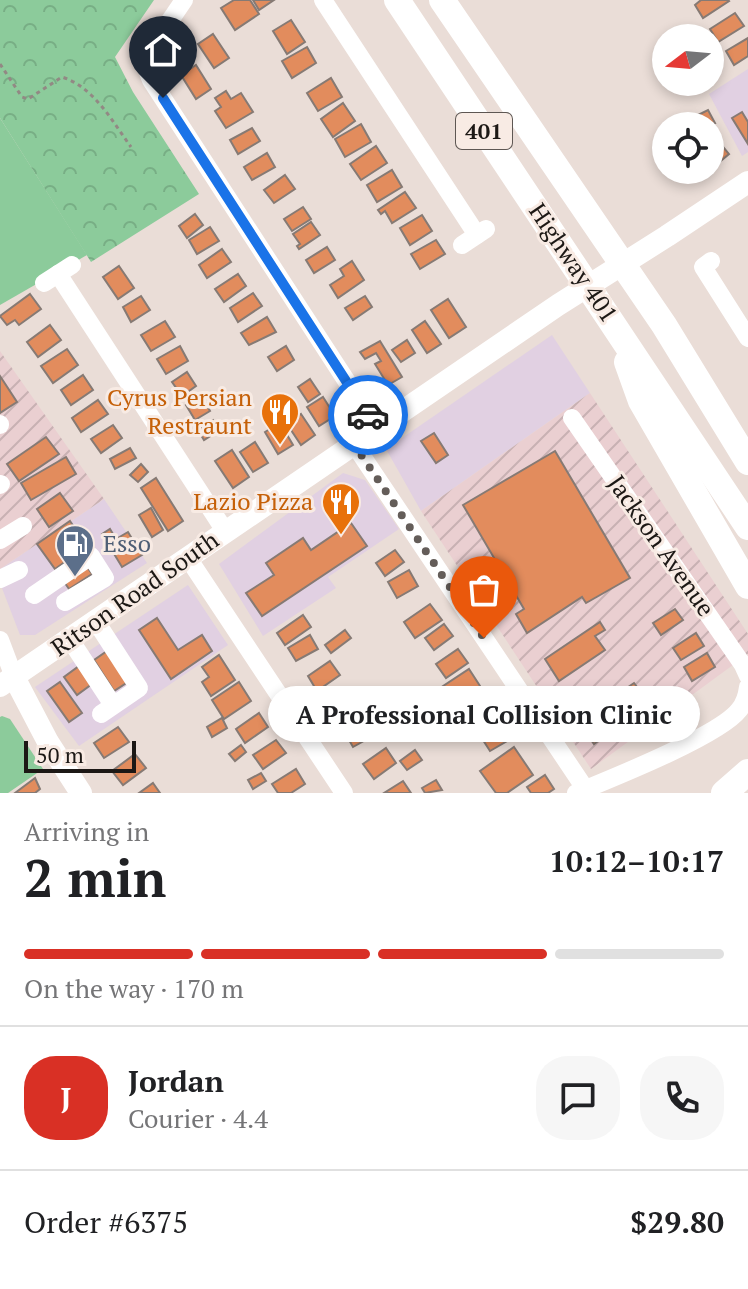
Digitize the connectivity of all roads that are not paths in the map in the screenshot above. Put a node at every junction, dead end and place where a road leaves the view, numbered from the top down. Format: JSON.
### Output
{"nodes":[{"id":1,"x":184,"y":0,"type":"edge"},
{"id":2,"x":323,"y":0,"type":"edge"},
{"id":3,"x":397,"y":0,"type":"edge"},
{"id":4,"x":442,"y":0,"type":"edge"},
{"id":5,"x":748,"y":182,"type":"edge"},
{"id":6,"x":475,"y":236,"type":"dead end"},
{"id":7,"x":707,"y":264,"type":"dead end"},
{"id":8,"x":58,"y":274,"type":"dead end"},
{"id":9,"x":613,"y":325,"type":"junction"},
{"id":10,"x":664,"y":325,"type":"junction"},
{"id":11,"x":748,"y":338,"type":"edge"},
{"id":12,"x":572,"y":418,"type":"dead end"},
{"id":13,"x":377,"y":428,"type":"junction"},
{"id":14,"x":748,"y":437,"type":"edge"},
{"id":15,"x":354,"y":444,"type":"junction"},
{"id":16,"x":748,"y":462,"type":"edge"},
{"id":17,"x":23,"y":526,"type":"dead end"},
{"id":18,"x":748,"y":527,"type":"edge"},
{"id":19,"x":225,"y":531,"type":"junction"},
{"id":20,"x":0,"y":540,"type":"edge"},
{"id":21,"x":188,"y":558,"type":"junction"},
{"id":22,"x":19,"y":570,"type":"dead end"},
{"id":23,"x":105,"y":578,"type":"junction"},
{"id":24,"x":0,"y":579,"type":"edge"},
{"id":25,"x":748,"y":586,"type":"edge"},
{"id":26,"x":34,"y":595,"type":"dead end"},
{"id":27,"x":122,"y":601,"type":"junction"},
{"id":28,"x":65,"y":602,"type":"dead end"},
{"id":29,"x":95,"y":620,"type":"junction"},
{"id":30,"x":69,"y":638,"type":"junction"},
{"id":31,"x":0,"y":640,"type":"edge"},
{"id":32,"x":748,"y":676,"type":"edge"},
{"id":33,"x":7,"y":681,"type":"edge"},
{"id":34,"x":748,"y":687,"type":"edge"},
{"id":35,"x":748,"y":772,"type":"edge"},
{"id":36,"x":748,"y":785,"type":"edge"},
{"id":37,"x":582,"y":792,"type":"edge"},
{"id":38,"x":81,"y":793,"type":"edge"},
{"id":39,"x":344,"y":793,"type":"edge"},
{"id":40,"x":724,"y":793,"type":"edge"},
{"id":41,"x":733,"y":793,"type":"edge"}],
"edges":[{"from":1,"to":13,"type":"street"},
{"from":2,"to":6,"type":"street"},
{"from":3,"to":9,"type":"highway","name":"Highway 401","number":"401"},
{"from":4,"to":10,"type":"highway","name":"Highway 401","number":"401"},
{"from":5,"to":13,"type":"main road","name":"Ritson Road South"},
{"from":7,"to":11,"type":"street"},
{"from":8,"to":19,"type":"street"},
{"from":9,"to":18,"type":"highway","name":"Highway 401","number":"401"},
{"from":9,"to":25,"type":"highway"},
{"from":10,"to":14,"type":"highway"},
{"from":10,"to":16,"type":"highway","name":"Highway 401","number":"401"},
{"from":12,"to":32,"type":"street","name":"Jackson Avenue"},
{"from":13,"to":15,"type":"main road","name":"Ritson Road South"},
{"from":15,"to":19,"type":"main road","name":"Ritson Road South"},
{"from":15,"to":37,"type":"street"},
{"from":17,"to":20,"type":"street"},
{"from":19,"to":21,"type":"main road","name":"Ritson Road South"},
{"from":21,"to":27,"type":"main road","name":"Ritson Road South"},
{"from":21,"to":39,"type":"street"},
{"from":22,"to":24,"type":"street"},
{"from":23,"to":26,"type":"street"},
{"from":23,"to":27,"type":"street"},
{"from":23,"to":28,"type":"street"},
{"from":27,"to":29,"type":"main road","name":"Ritson Road South"},
{"from":29,"to":30,"type":"main road","name":"Ritson Road South"},
{"from":29,"to":30,"type":"street"},
{"from":30,"to":33,"type":"main road","name":"Ritson Road South"},
{"from":31,"to":33,"type":"street"},
{"from":33,"to":38,"type":"main road"},
{"from":34,"to":37,"type":"street"},
{"from":35,"to":40,"type":"highway"},
{"from":36,"to":41,"type":"highway"}]}
